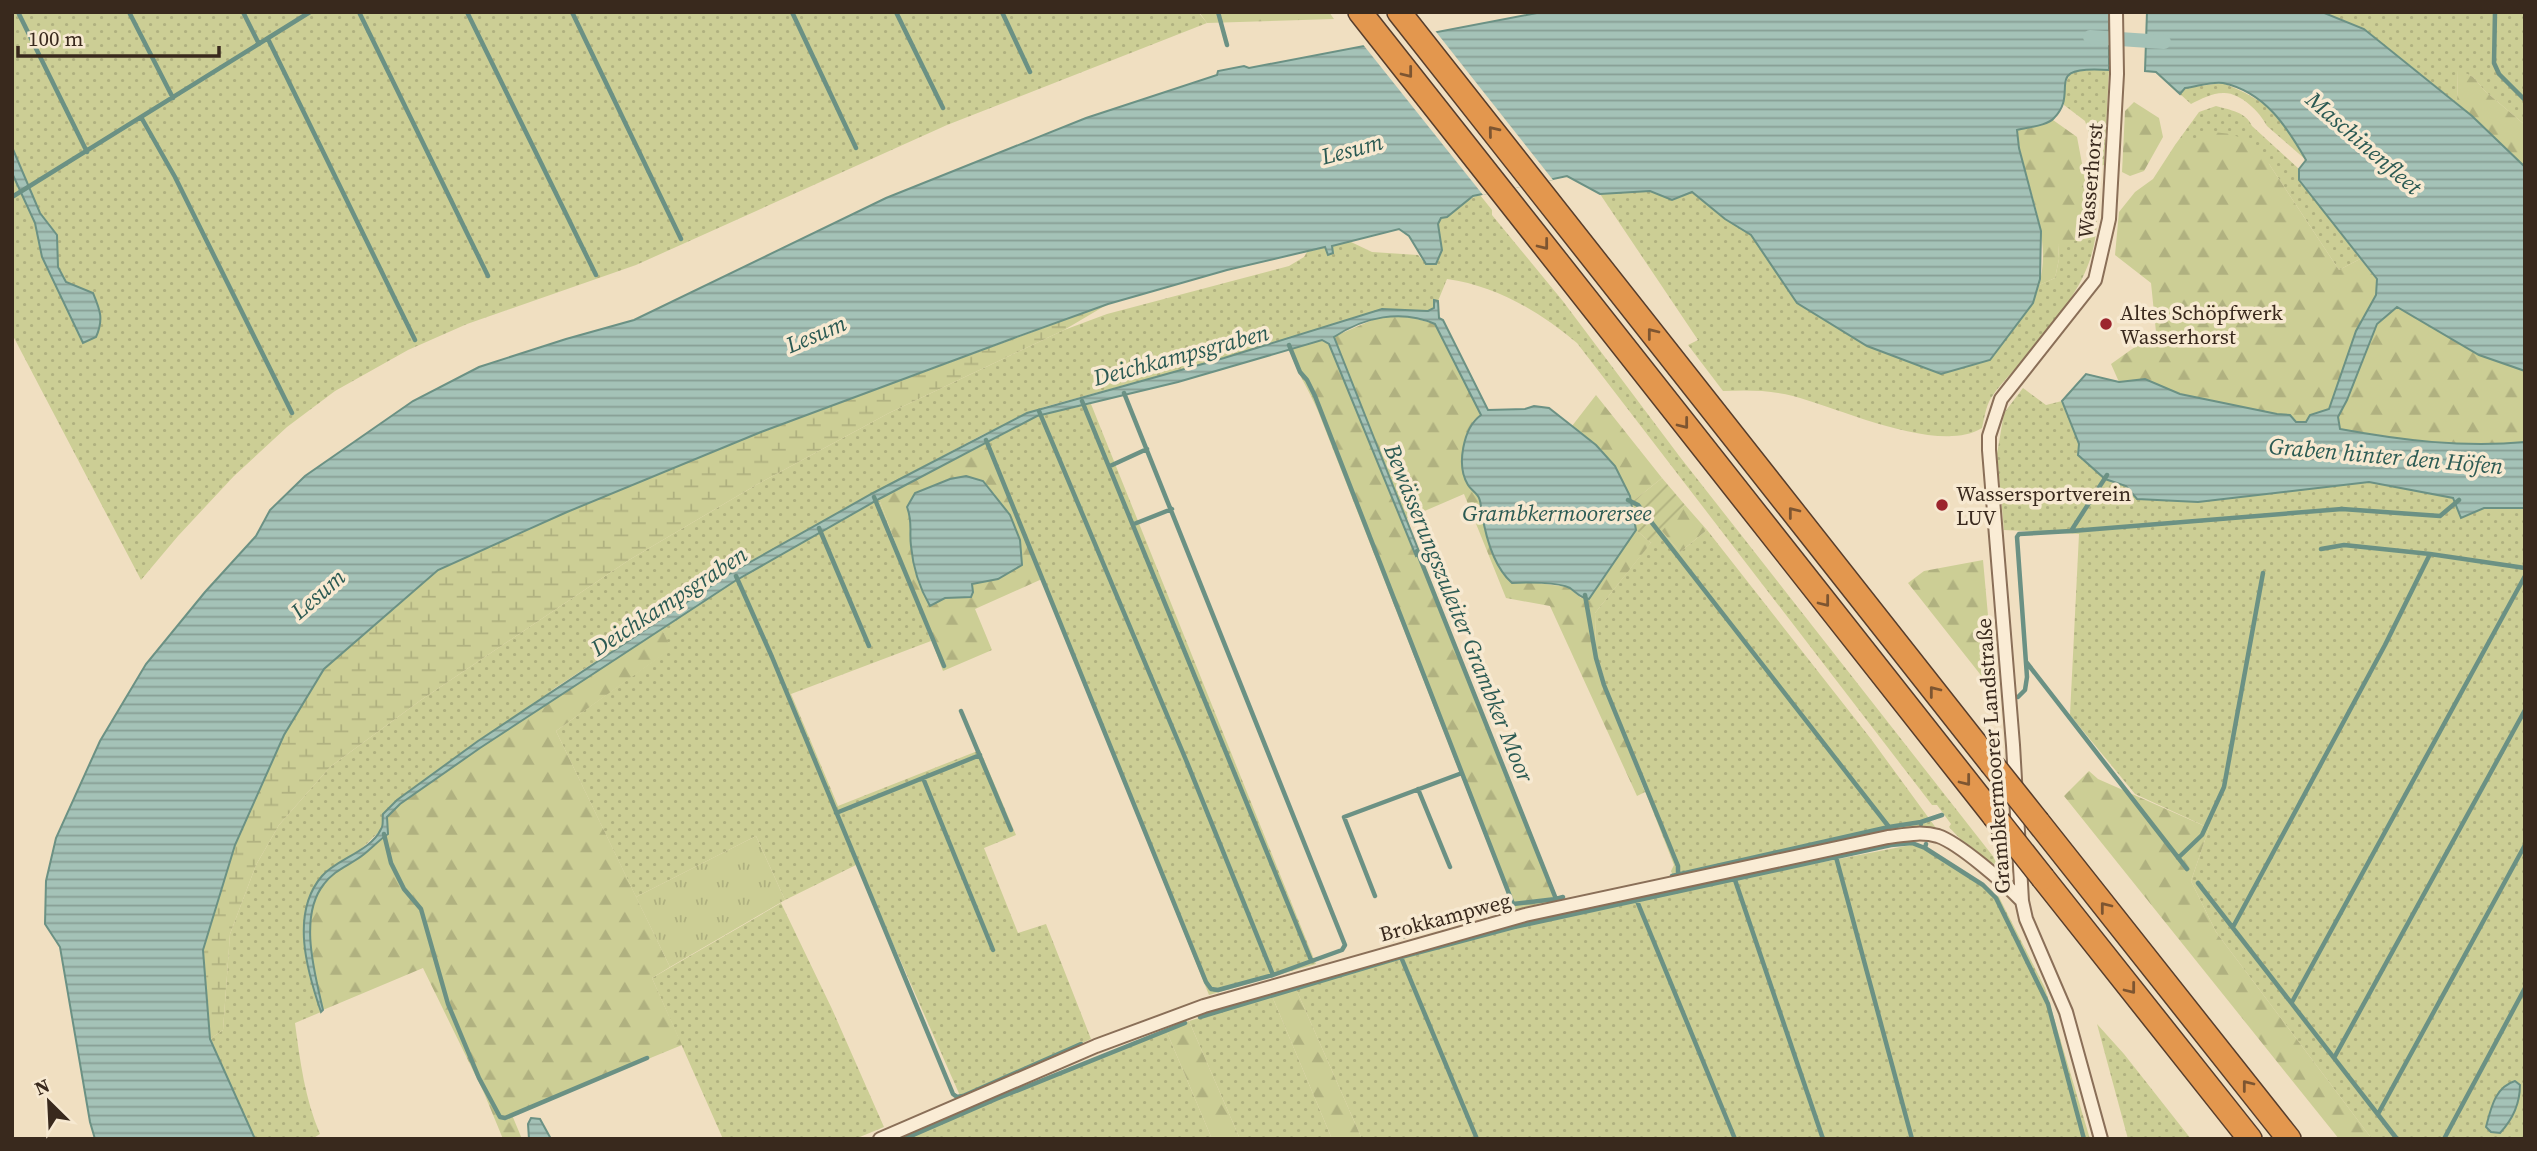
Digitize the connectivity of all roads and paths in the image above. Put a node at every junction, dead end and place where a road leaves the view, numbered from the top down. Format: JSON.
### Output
{"nodes":[{"id":1,"x":1399,"y":12,"type":"edge"},
{"id":2,"x":2116,"y":12,"type":"edge"},
{"id":3,"x":1363,"y":16,"type":"edge"},
{"id":4,"x":2025,"y":368,"type":"joint"},
{"id":5,"x":2022,"y":901,"type":"junction"},
{"id":6,"x":880,"y":1139,"type":"edge"},
{"id":7,"x":2101,"y":1139,"type":"edge"},
{"id":8,"x":2250,"y":1139,"type":"edge"},
{"id":9,"x":2289,"y":1139,"type":"edge"}],
"edges":[{"from":9,"to":1,"type":"highway","one_way":true,"bridge":true},
{"from":2,"to":4,"type":"street","name":"Wasserhorst"},
{"from":3,"to":8,"type":"highway","one_way":true,"bridge":true},
{"from":4,"to":5,"type":"street","name":"Grambkermoorer Landstraße"},
{"from":5,"to":6,"type":"street","name":"Brokkampweg"},
{"from":5,"to":7,"type":"street","name":"Grambkermoorer Landstraße"}]}
